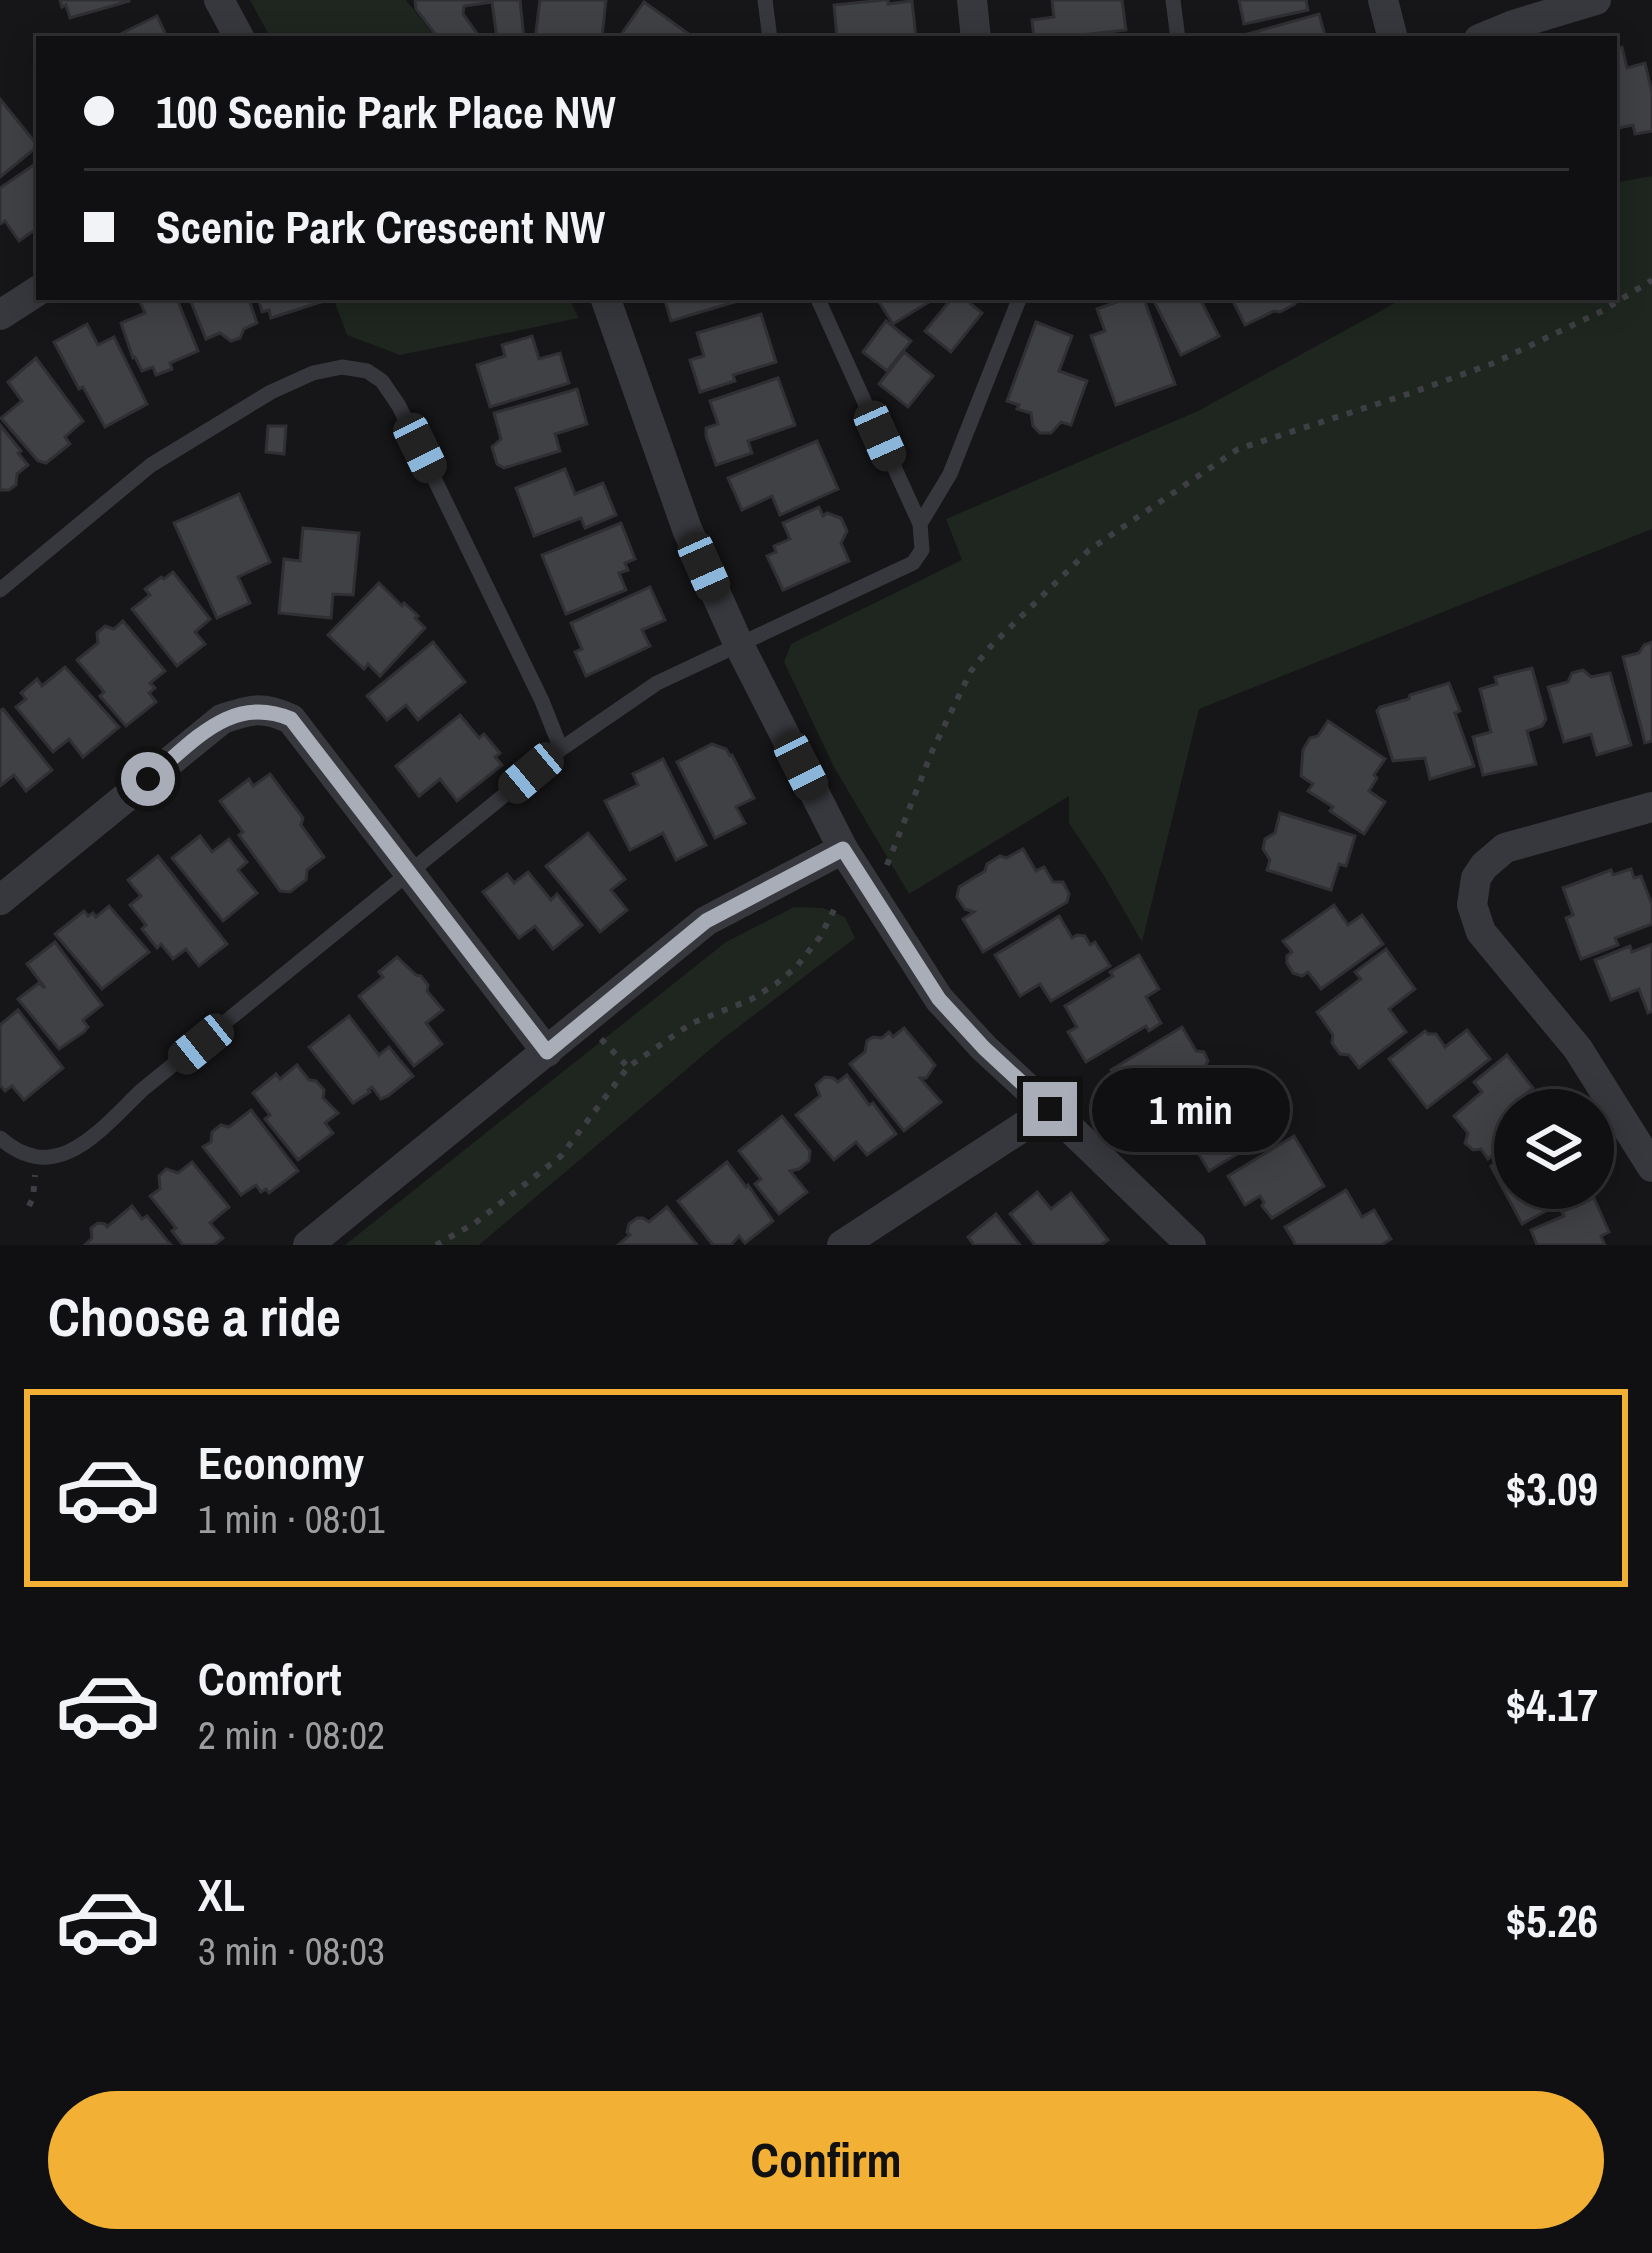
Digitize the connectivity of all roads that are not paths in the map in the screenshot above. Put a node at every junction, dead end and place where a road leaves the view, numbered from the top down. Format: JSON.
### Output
{"nodes":[{"id":1,"x":219,"y":0,"type":"edge"},
{"id":2,"x":765,"y":0,"type":"edge"},
{"id":3,"x":972,"y":0,"type":"edge"},
{"id":4,"x":1173,"y":0,"type":"edge"},
{"id":5,"x":1383,"y":0,"type":"edge"},
{"id":6,"x":1582,"y":2,"type":"edge"},
{"id":7,"x":238,"y":36,"type":"edge"},
{"id":8,"x":770,"y":36,"type":"edge"},
{"id":9,"x":976,"y":36,"type":"edge"},
{"id":10,"x":1178,"y":36,"type":"edge"},
{"id":11,"x":1392,"y":36,"type":"edge"},
{"id":12,"x":1487,"y":36,"type":"edge"},
{"id":13,"x":36,"y":292,"type":"edge"},
{"id":14,"x":605,"y":300,"type":"edge"},
{"id":15,"x":818,"y":300,"type":"edge"},
{"id":16,"x":1019,"y":300,"type":"edge"},
{"id":17,"x":0,"y":315,"type":"edge"},
{"id":18,"x":920,"y":524,"type":"junction"},
{"id":19,"x":0,"y":590,"type":"edge"},
{"id":20,"x":738,"y":643,"type":"junction"},
{"id":21,"x":561,"y":749,"type":"junction"},
{"id":22,"x":1652,"y":807,"type":"edge"},
{"id":23,"x":843,"y":849,"type":"junction"},
{"id":24,"x":408,"y":874,"type":"junction"},
{"id":25,"x":0,"y":900,"type":"edge"},
{"id":26,"x":547,"y":1052,"type":"junction"},
{"id":27,"x":1050,"y":1109,"type":"junction"},
{"id":28,"x":0,"y":1138,"type":"edge"},
{"id":29,"x":1652,"y":1167,"type":"edge"},
{"id":30,"x":308,"y":1245,"type":"edge"},
{"id":31,"x":842,"y":1245,"type":"edge"},
{"id":32,"x":1191,"y":1245,"type":"edge"}],
"edges":[{"from":1,"to":7,"type":"street"},
{"from":2,"to":8,"type":"lane"},
{"from":3,"to":9,"type":"street"},
{"from":4,"to":10,"type":"lane"},
{"from":5,"to":11,"type":"street"},
{"from":6,"to":12,"type":"street"},
{"from":13,"to":17,"type":"street"},
{"from":14,"to":20,"type":"street"},
{"from":15,"to":18,"type":"lane"},
{"from":16,"to":18,"type":"lane"},
{"from":18,"to":20,"type":"lane"},
{"from":19,"to":21,"type":"lane"},
{"from":20,"to":21,"type":"lane"},
{"from":20,"to":23,"type":"street"},
{"from":21,"to":24,"type":"lane"},
{"from":22,"to":29,"type":"street"},
{"from":23,"to":26,"type":"street"},
{"from":23,"to":27,"type":"street"},
{"from":24,"to":25,"type":"street"},
{"from":24,"to":26,"type":"street"},
{"from":24,"to":28,"type":"lane"},
{"from":26,"to":30,"type":"street"},
{"from":27,"to":31,"type":"street"},
{"from":27,"to":32,"type":"street"}]}
